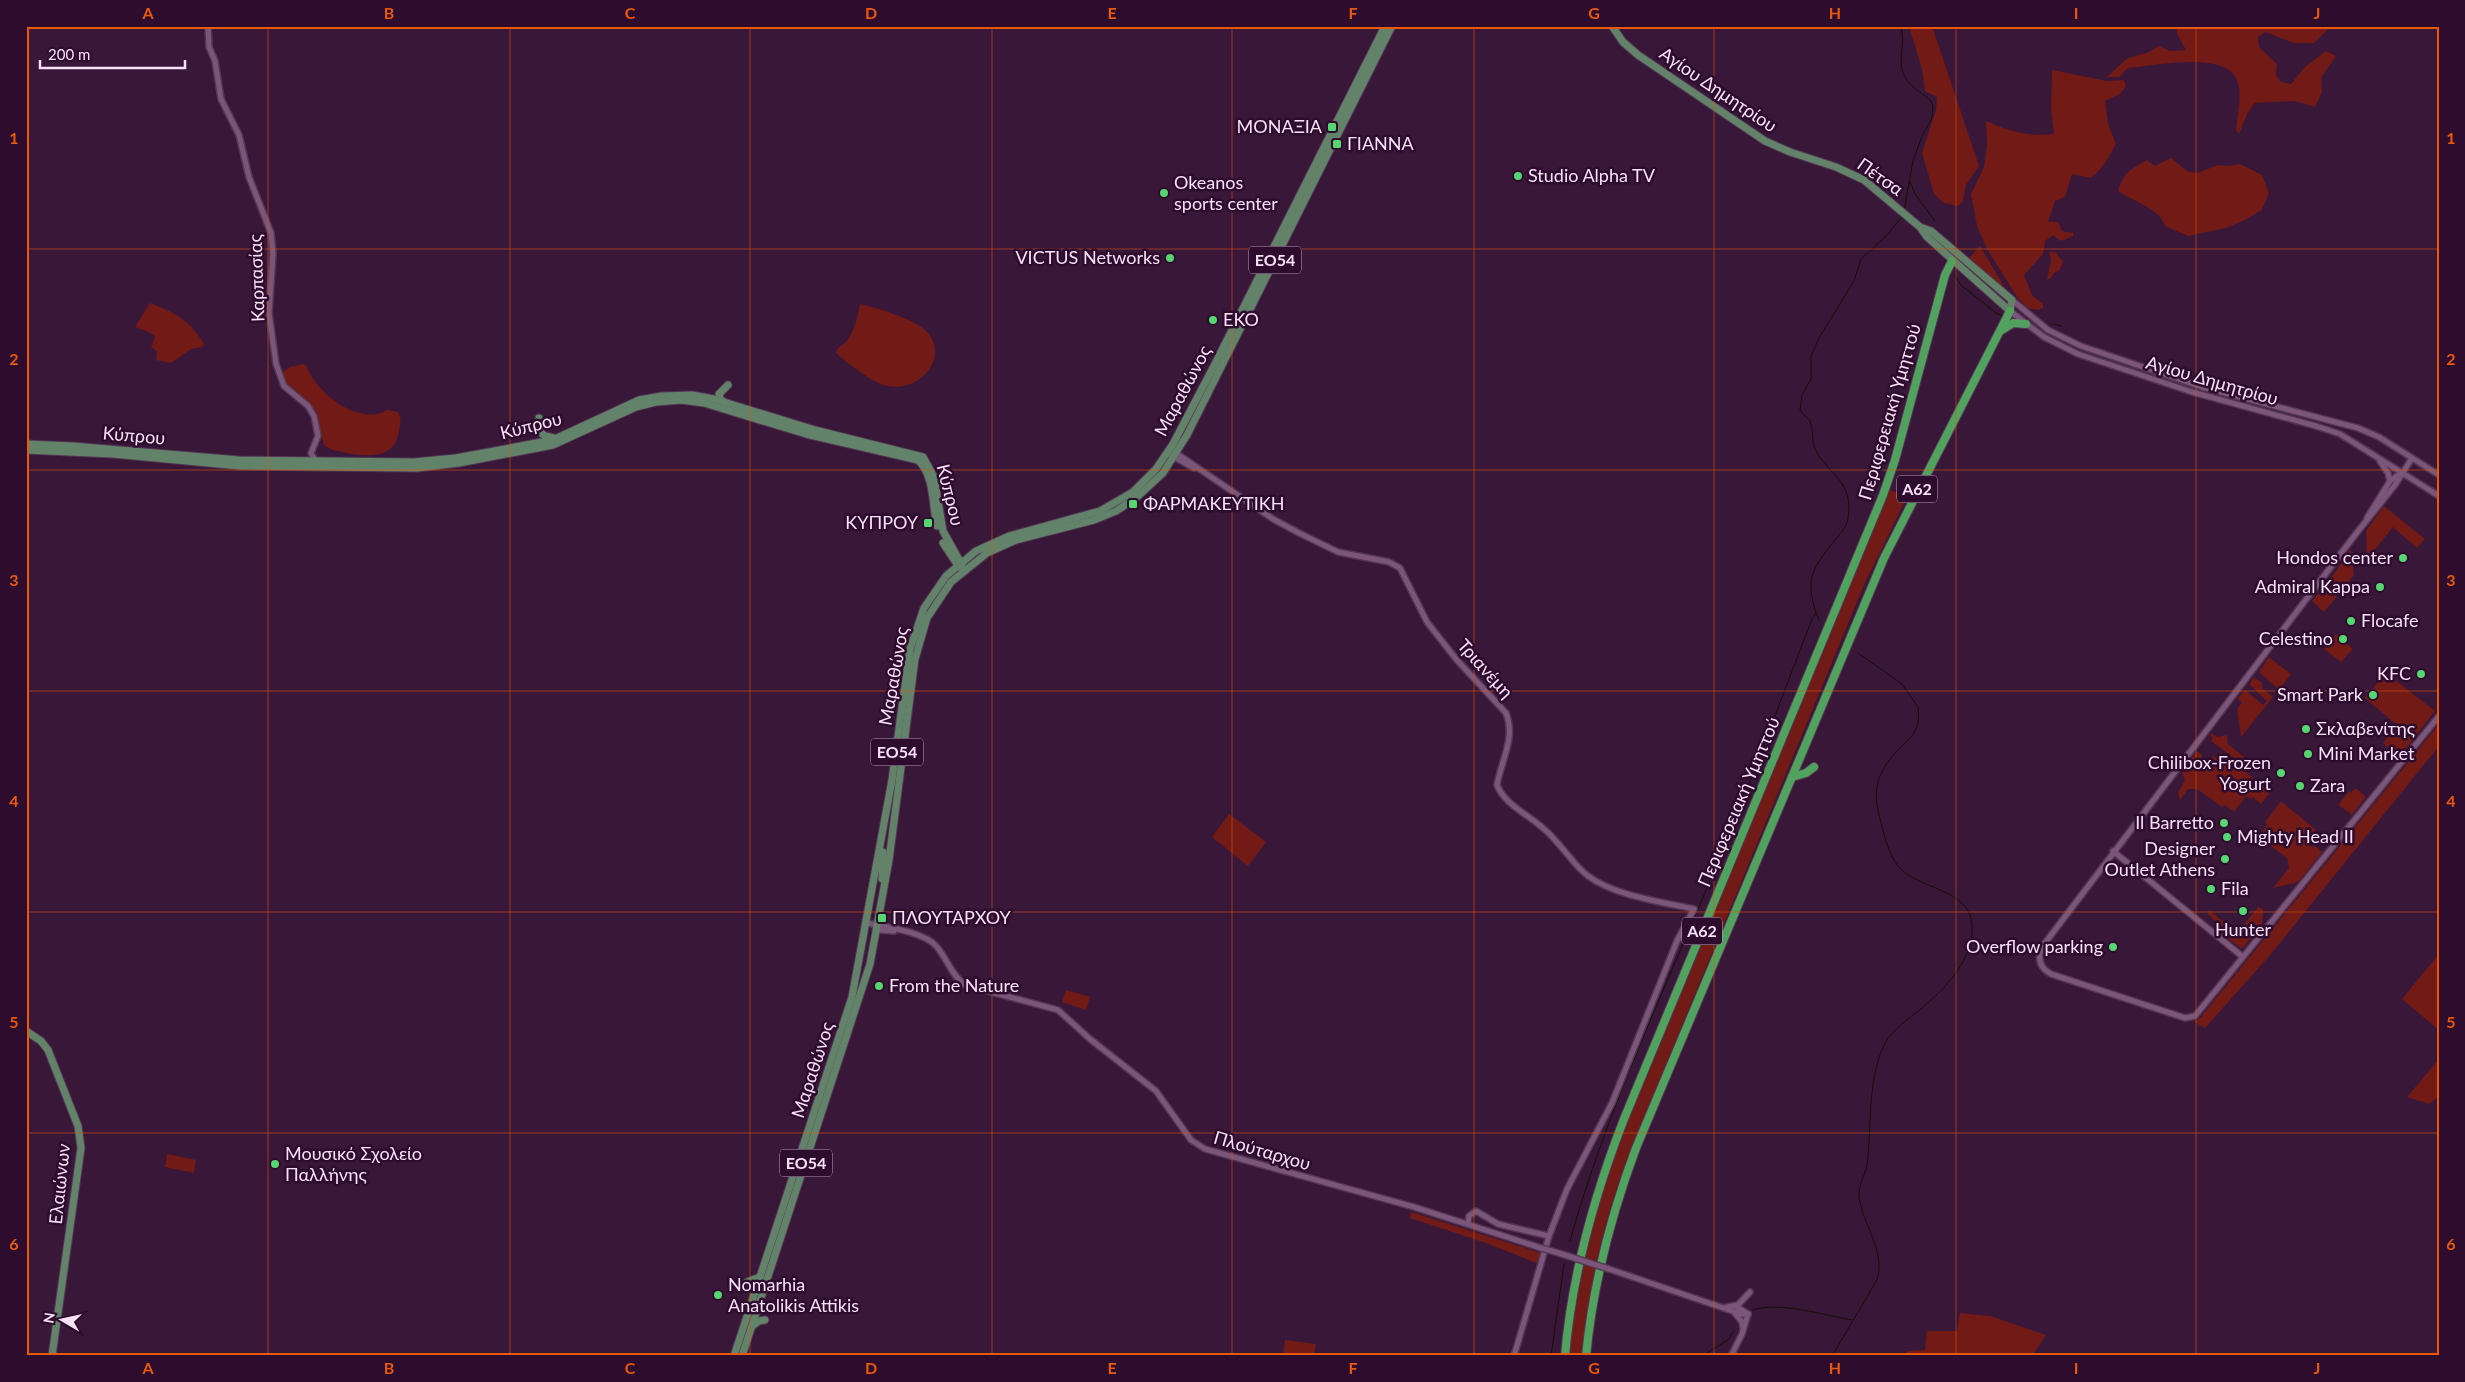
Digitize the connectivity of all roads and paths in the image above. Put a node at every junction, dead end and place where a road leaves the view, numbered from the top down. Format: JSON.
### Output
{"nodes":[{"id":1,"x":208,"y":26,"type":"edge"},
{"id":2,"x":1385,"y":26,"type":"edge"},
{"id":3,"x":1392,"y":26,"type":"edge"},
{"id":4,"x":1612,"y":26,"type":"edge"},
{"id":5,"x":1818,"y":161,"type":"joint"},
{"id":6,"x":1920,"y":227,"type":"junction"},
{"id":7,"x":1958,"y":254,"type":"junction"},
{"id":8,"x":1952,"y":261,"type":"junction"},
{"id":9,"x":1982,"y":287,"type":"joint"},
{"id":10,"x":2012,"y":300,"type":"junction"},
{"id":11,"x":2010,"y":311,"type":"junction"},
{"id":12,"x":2026,"y":324,"type":"junction"},
{"id":13,"x":2000,"y":331,"type":"junction"},
{"id":14,"x":728,"y":385,"type":"dead end"},
{"id":15,"x":725,"y":402,"type":"junction"},
{"id":16,"x":539,"y":418,"type":"dead end"},
{"id":17,"x":557,"y":438,"type":"junction"},
{"id":18,"x":26,"y":444,"type":"edge"},
{"id":19,"x":26,"y":450,"type":"edge"},
{"id":20,"x":1169,"y":451,"type":"junction"},
{"id":21,"x":1176,"y":455,"type":"junction"},
{"id":22,"x":167,"y":457,"type":"junction"},
{"id":23,"x":2379,"y":458,"type":"junction"},
{"id":24,"x":2412,"y":458,"type":"junction"},
{"id":25,"x":316,"y":462,"type":"junction"},
{"id":26,"x":2401,"y":474,"type":"junction"},
{"id":27,"x":2439,"y":475,"type":"edge"},
{"id":28,"x":2390,"y":482,"type":"junction"},
{"id":29,"x":2439,"y":496,"type":"edge"},
{"id":30,"x":2363,"y":525,"type":"junction"},
{"id":31,"x":959,"y":563,"type":"junction"},
{"id":32,"x":963,"y":571,"type":"junction"},
{"id":33,"x":2439,"y":716,"type":"edge"},
{"id":34,"x":1814,"y":767,"type":"dead end"},
{"id":35,"x":1792,"y":777,"type":"junction"},
{"id":36,"x":2113,"y":851,"type":"junction"},
{"id":37,"x":874,"y":926,"type":"junction"},
{"id":38,"x":2243,"y":957,"type":"junction"},
{"id":39,"x":26,"y":1031,"type":"edge"},
{"id":40,"x":1468,"y":1224,"type":"junction"},
{"id":41,"x":1549,"y":1236,"type":"junction"},
{"id":42,"x":760,"y":1277,"type":"junction"},
{"id":43,"x":747,"y":1282,"type":"dead end"},
{"id":44,"x":1750,"y":1292,"type":"dead end"},
{"id":45,"x":1735,"y":1309,"type":"junction"},
{"id":46,"x":765,"y":1320,"type":"dead end"},
{"id":47,"x":752,"y":1327,"type":"junction"},
{"id":48,"x":1744,"y":1329,"type":"junction"},
{"id":49,"x":52,"y":1356,"type":"edge"},
{"id":50,"x":734,"y":1356,"type":"edge"},
{"id":51,"x":742,"y":1356,"type":"edge"},
{"id":52,"x":1514,"y":1356,"type":"edge"},
{"id":53,"x":1565,"y":1356,"type":"edge"},
{"id":54,"x":1586,"y":1356,"type":"edge"},
{"id":55,"x":1731,"y":1356,"type":"edge"}],
"edges":[{"from":1,"to":25,"type":"street","name":"Καρπασίας"},
{"from":2,"to":20,"type":"main road","name":"Μαραθώνος","number":"ΕΟ54"},
{"from":3,"to":21,"type":"main road","name":"Μαραθώνος","number":"ΕΟ54"},
{"from":4,"to":5,"type":"main road","name":"Αγίου Δημητρίου"},
{"from":5,"to":6,"type":"main road","name":"Πέτσα"},
{"from":6,"to":7,"type":"main road","name":"Πέτσα"},
{"from":6,"to":8,"type":"main road","name":"Πέτσα"},
{"from":7,"to":8,"type":"main road"},
{"from":7,"to":10,"type":"main road","name":"Πέτσα"},
{"from":8,"to":9,"type":"main road","name":"Πέτσα"},
{"from":8,"to":53,"type":"highway","name":"Περιφερειακή Υμηττού","number":"Α62"},
{"from":9,"to":11,"type":"main road","name":"Αγίου Δημητρίου"},
{"from":10,"to":11,"type":"main road"},
{"from":10,"to":24,"type":"street","name":"Αγίου Δημητρίου"},
{"from":11,"to":12,"type":"street","name":"Αγίου Δημητρίου"},
{"from":11,"to":13,"type":"highway"},
{"from":12,"to":13,"type":"highway"},
{"from":12,"to":23,"type":"street","name":"Αγίου Δημητρίου"},
{"from":13,"to":35,"type":"highway","number":"Α62"},
{"from":14,"to":15,"type":"main road"},
{"from":15,"to":17,"type":"main road","name":"Κύπρου"},
{"from":15,"to":31,"type":"main road","name":"Κύπρου"},
{"from":16,"to":17,"type":"main road"},
{"from":17,"to":25,"type":"main road","name":"Κύπρου"},
{"from":18,"to":22,"type":"main road","name":"Κύπρου"},
{"from":19,"to":22,"type":"main road","name":"Κύπρου"},
{"from":20,"to":21,"type":"street","name":"Τριανέμη"},
{"from":20,"to":31,"type":"main road","name":"Μαραθώνος","number":"ΕΟ54"},
{"from":21,"to":32,"type":"main road","name":"Μαραθώνος","number":"ΕΟ54"},
{"from":21,"to":41,"type":"street","name":"Τριανέμη"},
{"from":22,"to":25,"type":"main road","name":"Κύπρου"},
{"from":22,"to":31,"type":"main road","name":"Κύπρου"},
{"from":23,"to":26,"type":"street","name":"Αγίου Δημητρίου"},
{"from":23,"to":28,"type":"street"},
{"from":24,"to":26,"type":"street"},
{"from":24,"to":27,"type":"street","name":"Αγίου Δημητρίου"},
{"from":26,"to":28,"type":"street"},
{"from":26,"to":29,"type":"street","name":"Αγίου Δημητρίου"},
{"from":26,"to":30,"type":"street"},
{"from":28,"to":30,"type":"street"},
{"from":30,"to":36,"type":"street"},
{"from":31,"to":32,"type":"main road","name":"Κύπρου"},
{"from":31,"to":37,"type":"main road","name":"Μαραθώνος","number":"ΕΟ54"},
{"from":32,"to":37,"type":"main road","name":"Μαραθώνος","number":"ΕΟ54"},
{"from":33,"to":38,"type":"street"},
{"from":34,"to":35,"type":"highway"},
{"from":35,"to":54,"type":"highway","number":"Α62"},
{"from":36,"to":38,"type":"street"},
{"from":36,"to":38,"type":"street"},
{"from":37,"to":40,"type":"street","name":"Πλούταρχου"},
{"from":37,"to":42,"type":"main road","name":"Μαραθώνος","number":"ΕΟ54"},
{"from":37,"to":47,"type":"main road","name":"Μαραθώνος","number":"ΕΟ54"},
{"from":39,"to":49,"type":"main road","name":"Ελαιώνων"},
{"from":40,"to":41,"type":"street"},
{"from":40,"to":45,"type":"street","name":"Πλούταρχου","bridge":true},
{"from":41,"to":52,"type":"street"},
{"from":42,"to":43,"type":"main road"},
{"from":42,"to":50,"type":"main road","name":"Μαραθώνος","number":"ΕΟ54"},
{"from":44,"to":45,"type":"street"},
{"from":45,"to":48,"type":"street"},
{"from":45,"to":48,"type":"street"},
{"from":46,"to":47,"type":"main road"},
{"from":47,"to":51,"type":"main road","name":"Μαραθώνος","number":"ΕΟ54"},
{"from":48,"to":55,"type":"street"}]}
